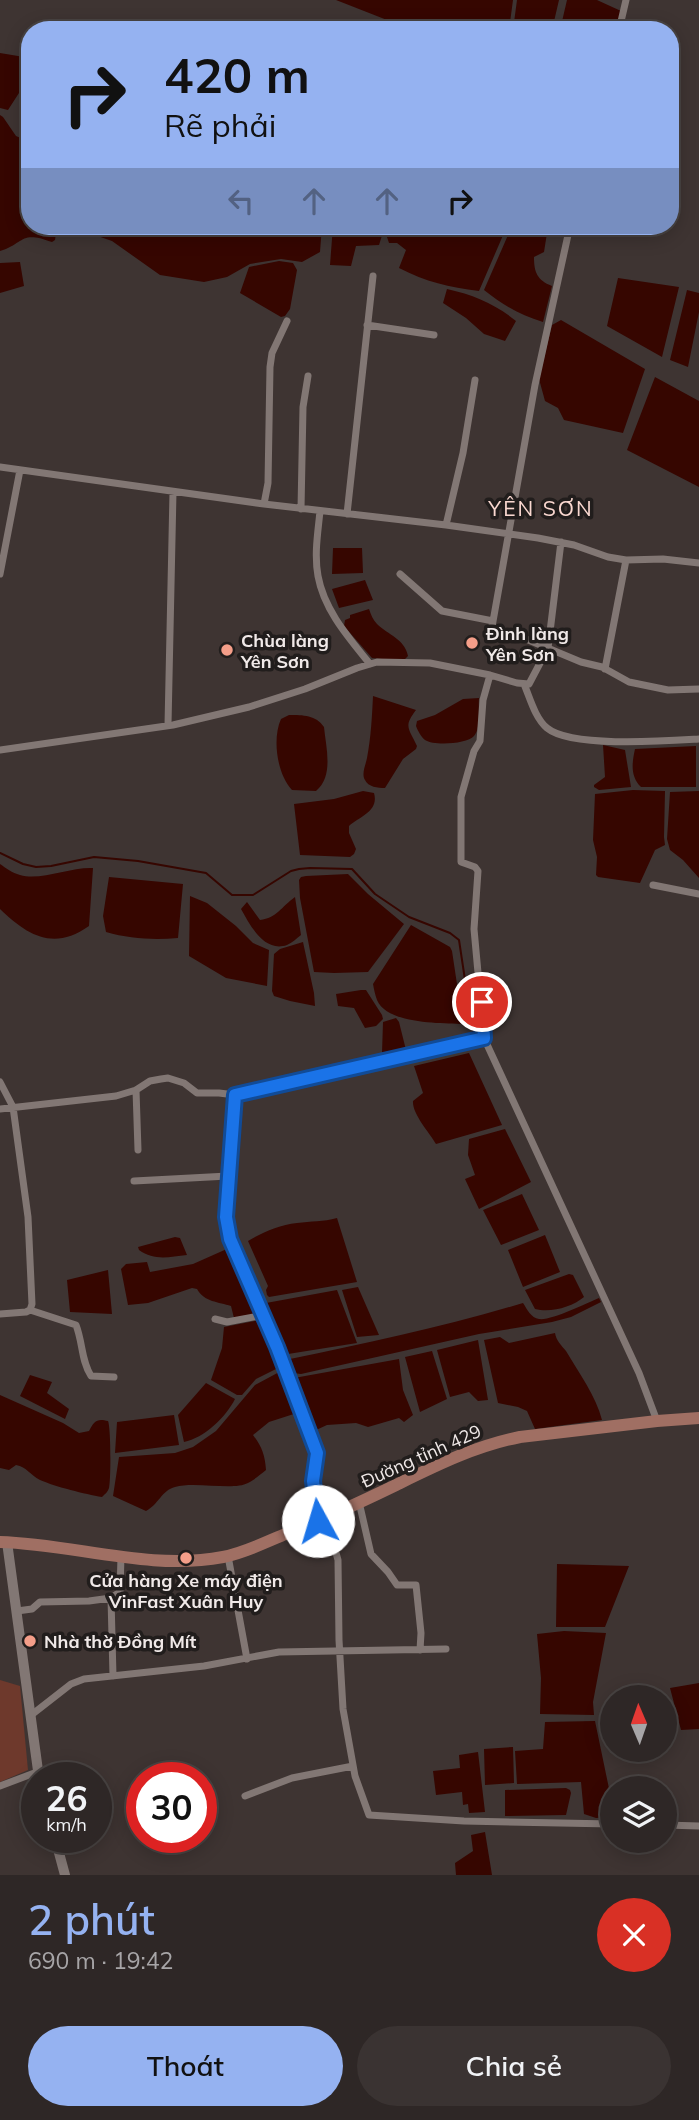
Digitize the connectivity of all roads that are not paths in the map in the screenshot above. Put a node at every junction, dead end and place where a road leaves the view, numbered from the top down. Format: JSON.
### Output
{"nodes":[{"id":1,"x":626,"y":0,"type":"edge"},
{"id":2,"x":621,"y":21,"type":"edge"},
{"id":3,"x":568,"y":235,"type":"edge"},
{"id":4,"x":373,"y":276,"type":"dead end"},
{"id":5,"x":287,"y":321,"type":"dead end"},
{"id":6,"x":367,"y":325,"type":"junction"},
{"id":7,"x":434,"y":335,"type":"dead end"},
{"id":8,"x":308,"y":376,"type":"dead end"},
{"id":9,"x":475,"y":380,"type":"dead end"},
{"id":10,"x":0,"y":467,"type":"edge"},
{"id":11,"x":20,"y":470,"type":"junction"},
{"id":12,"x":173,"y":492,"type":"junction"},
{"id":13,"x":264,"y":504,"type":"junction"},
{"id":14,"x":301,"y":509,"type":"junction"},
{"id":15,"x":320,"y":511,"type":"junction"},
{"id":16,"x":347,"y":514,"type":"junction"},
{"id":17,"x":446,"y":525,"type":"junction"},
{"id":18,"x":509,"y":535,"type":"junction"},
{"id":19,"x":561,"y":542,"type":"junction"},
{"id":20,"x":626,"y":561,"type":"junction"},
{"id":21,"x":699,"y":562,"type":"edge"},
{"id":22,"x":0,"y":574,"type":"edge"},
{"id":23,"x":400,"y":575,"type":"dead end"},
{"id":24,"x":492,"y":625,"type":"junction"},
{"id":25,"x":548,"y":648,"type":"junction"},
{"id":26,"x":370,"y":664,"type":"junction"},
{"id":27,"x":605,"y":669,"type":"junction"},
{"id":28,"x":490,"y":675,"type":"junction"},
{"id":29,"x":524,"y":684,"type":"junction"},
{"id":30,"x":699,"y":689,"type":"edge"},
{"id":31,"x":168,"y":725,"type":"junction"},
{"id":32,"x":699,"y":739,"type":"edge"},
{"id":33,"x":0,"y":750,"type":"edge"},
{"id":34,"x":653,"y":885,"type":"dead end"},
{"id":35,"x":699,"y":894,"type":"edge"},
{"id":36,"x":484,"y":1038,"type":"junction"},
{"id":37,"x":0,"y":1082,"type":"edge"},
{"id":38,"x":136,"y":1090,"type":"junction"},
{"id":39,"x":235,"y":1095,"type":"junction"},
{"id":40,"x":13,"y":1107,"type":"junction"},
{"id":41,"x":0,"y":1109,"type":"edge"},
{"id":42,"x":138,"y":1150,"type":"dead end"},
{"id":43,"x":228,"y":1175,"type":"junction"},
{"id":44,"x":134,"y":1181,"type":"dead end"},
{"id":45,"x":30,"y":1310,"type":"junction"},
{"id":46,"x":0,"y":1314,"type":"edge"},
{"id":47,"x":264,"y":1315,"type":"junction"},
{"id":48,"x":215,"y":1319,"type":"dead end"},
{"id":49,"x":114,"y":1377,"type":"dead end"},
{"id":50,"x":699,"y":1418,"type":"edge"},
{"id":51,"x":657,"y":1420,"type":"junction"},
{"id":52,"x":359,"y":1502,"type":"junction"},
{"id":53,"x":322,"y":1519,"type":"junction"},
{"id":54,"x":4,"y":1542,"type":"edge"},
{"id":55,"x":121,"y":1556,"type":"junction"},
{"id":56,"x":228,"y":1556,"type":"junction"},
{"id":57,"x":111,"y":1598,"type":"junction"},
{"id":58,"x":17,"y":1611,"type":"junction"},
{"id":59,"x":446,"y":1649,"type":"dead end"},
{"id":60,"x":420,"y":1650,"type":"junction"},
{"id":61,"x":340,"y":1652,"type":"junction"},
{"id":62,"x":247,"y":1659,"type":"junction"},
{"id":63,"x":113,"y":1676,"type":"junction"},
{"id":64,"x":30,"y":1716,"type":"junction"},
{"id":65,"x":36,"y":1762,"type":"edge"},
{"id":66,"x":353,"y":1766,"type":"junction"},
{"id":67,"x":21,"y":1780,"type":"edge"},
{"id":68,"x":0,"y":1786,"type":"edge"},
{"id":69,"x":246,"y":1797,"type":"dead end"},
{"id":70,"x":600,"y":1824,"type":"edge"},
{"id":71,"x":677,"y":1825,"type":"edge"},
{"id":72,"x":699,"y":1826,"type":"edge"},
{"id":73,"x":59,"y":1853,"type":"edge"},
{"id":74,"x":65,"y":1875,"type":"edge"}],
"edges":[{"from":1,"to":2,"type":"street"},
{"from":3,"to":18,"type":"street"},
{"from":4,"to":6,"type":"street"},
{"from":5,"to":13,"type":"street"},
{"from":6,"to":7,"type":"street"},
{"from":6,"to":16,"type":"street"},
{"from":8,"to":14,"type":"street"},
{"from":9,"to":17,"type":"street"},
{"from":10,"to":11,"type":"street"},
{"from":11,"to":12,"type":"street"},
{"from":11,"to":22,"type":"street"},
{"from":12,"to":13,"type":"street"},
{"from":12,"to":31,"type":"street"},
{"from":13,"to":14,"type":"street"},
{"from":14,"to":15,"type":"street"},
{"from":15,"to":16,"type":"street"},
{"from":15,"to":26,"type":"street"},
{"from":16,"to":17,"type":"street"},
{"from":17,"to":18,"type":"street"},
{"from":18,"to":19,"type":"street"},
{"from":18,"to":24,"type":"street"},
{"from":19,"to":20,"type":"street"},
{"from":19,"to":25,"type":"street"},
{"from":20,"to":21,"type":"street"},
{"from":20,"to":27,"type":"street"},
{"from":23,"to":24,"type":"street"},
{"from":24,"to":25,"type":"street"},
{"from":25,"to":27,"type":"street"},
{"from":25,"to":29,"type":"street"},
{"from":26,"to":28,"type":"street"},
{"from":26,"to":31,"type":"street"},
{"from":27,"to":30,"type":"street"},
{"from":28,"to":29,"type":"street"},
{"from":28,"to":36,"type":"street"},
{"from":29,"to":32,"type":"street"},
{"from":31,"to":33,"type":"street"},
{"from":34,"to":35,"type":"street"},
{"from":36,"to":39,"type":"street"},
{"from":36,"to":51,"type":"street"},
{"from":37,"to":40,"type":"street"},
{"from":38,"to":39,"type":"street"},
{"from":38,"to":40,"type":"street"},
{"from":38,"to":42,"type":"street"},
{"from":39,"to":43,"type":"street"},
{"from":40,"to":41,"type":"street"},
{"from":40,"to":45,"type":"street"},
{"from":43,"to":44,"type":"street"},
{"from":43,"to":47,"type":"street"},
{"from":45,"to":46,"type":"street"},
{"from":45,"to":49,"type":"street"},
{"from":47,"to":48,"type":"street"},
{"from":47,"to":53,"type":"street"},
{"from":50,"to":51,"type":"main road","name":"Đường tỉnh 429"},
{"from":51,"to":52,"type":"main road","name":"Đường tỉnh 429"},
{"from":52,"to":53,"type":"main road","name":"Đường tỉnh 429"},
{"from":52,"to":60,"type":"street"},
{"from":53,"to":56,"type":"main road","name":"Đường tỉnh 429"},
{"from":53,"to":61,"type":"street"},
{"from":54,"to":55,"type":"main road","name":"Đường tỉnh 429"},
{"from":54,"to":58,"type":"street"},
{"from":55,"to":56,"type":"main road","name":"Đường tỉnh 429"},
{"from":55,"to":57,"type":"street"},
{"from":56,"to":62,"type":"street"},
{"from":57,"to":58,"type":"street"},
{"from":57,"to":63,"type":"street"},
{"from":58,"to":64,"type":"street"},
{"from":59,"to":60,"type":"street"},
{"from":60,"to":61,"type":"street"},
{"from":61,"to":62,"type":"street"},
{"from":61,"to":66,"type":"street"},
{"from":62,"to":63,"type":"street"},
{"from":63,"to":64,"type":"street"},
{"from":64,"to":65,"type":"street"},
{"from":66,"to":69,"type":"street"},
{"from":66,"to":70,"type":"street"},
{"from":67,"to":68,"type":"street"},
{"from":71,"to":72,"type":"street"},
{"from":73,"to":74,"type":"street"}]}
